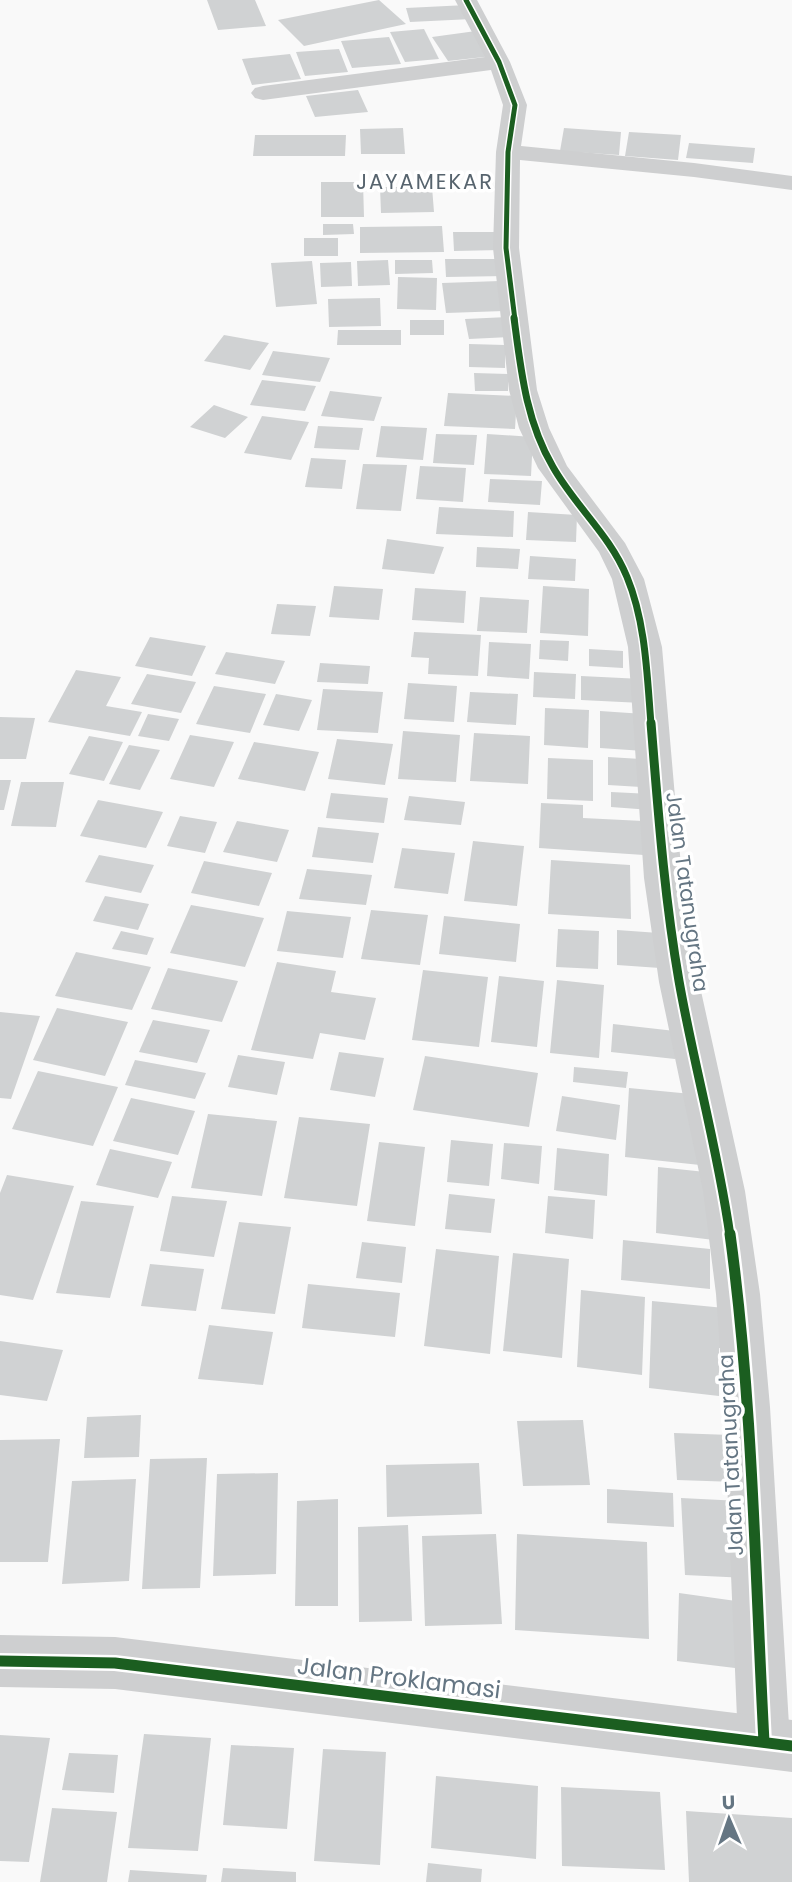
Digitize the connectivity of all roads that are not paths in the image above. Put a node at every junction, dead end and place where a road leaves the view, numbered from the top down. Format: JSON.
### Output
{"nodes":[{"id":1,"x":466,"y":0,"type":"edge"},
{"id":2,"x":499,"y":62,"type":"junction"},
{"id":3,"x":263,"y":93,"type":"dead end"},
{"id":4,"x":508,"y":152,"type":"junction"},
{"id":5,"x":792,"y":183,"type":"edge"},
{"id":6,"x":0,"y":1661,"type":"edge"},
{"id":7,"x":778,"y":1744,"type":"edge"}],
"edges":[{"from":1,"to":2,"type":"street","name":"Jalan Tatanugraha"},
{"from":2,"to":3,"type":"street"},
{"from":2,"to":4,"type":"street","name":"Jalan Tatanugraha"},
{"from":4,"to":5,"type":"street"},
{"from":4,"to":7,"type":"street","name":"Jalan Tatanugraha"},
{"from":6,"to":7,"type":"street","name":"Jalan Proklamasi"}]}
